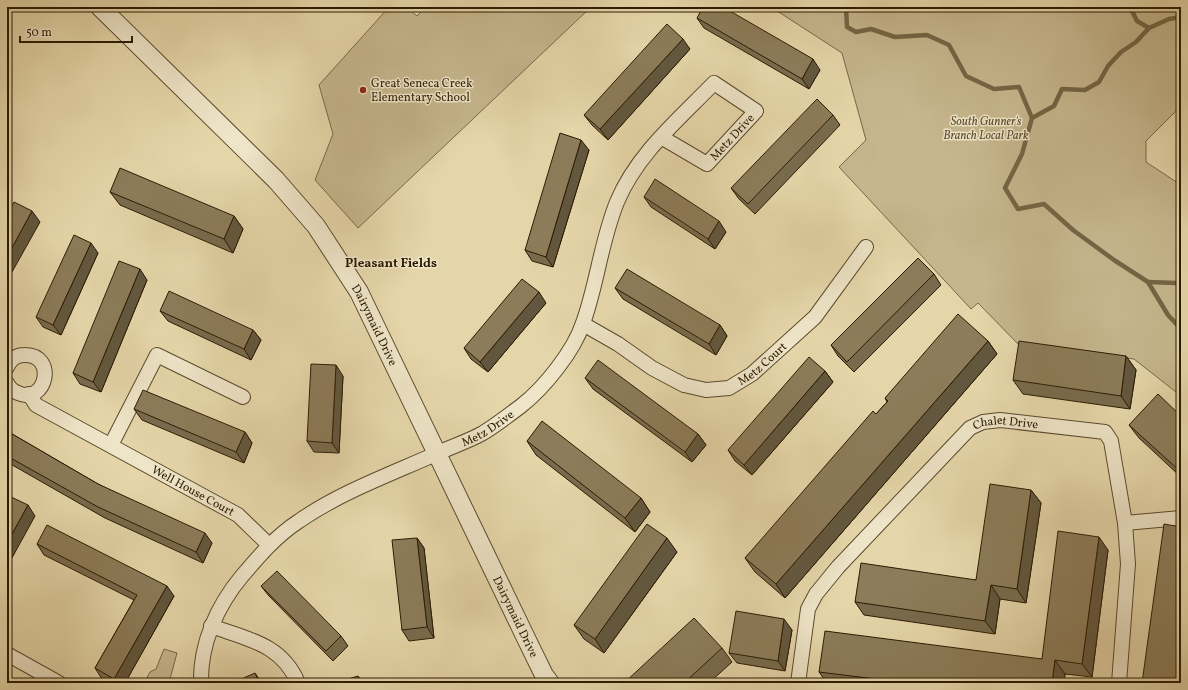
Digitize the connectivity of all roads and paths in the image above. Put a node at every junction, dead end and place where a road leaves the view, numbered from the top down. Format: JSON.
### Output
{"nodes":[{"id":1,"x":100,"y":7,"type":"edge"},
{"id":2,"x":661,"y":137,"type":"junction"},
{"id":3,"x":866,"y":247,"type":"dead end"},
{"id":4,"x":583,"y":324,"type":"junction"},
{"id":5,"x":7,"y":367,"type":"edge"},
{"id":6,"x":7,"y":383,"type":"edge"},
{"id":7,"x":28,"y":394,"type":"junction"},
{"id":8,"x":243,"y":397,"type":"dead end"},
{"id":9,"x":111,"y":446,"type":"junction"},
{"id":10,"x":436,"y":454,"type":"junction"},
{"id":11,"x":1181,"y":518,"type":"edge"},
{"id":12,"x":1125,"y":523,"type":"junction"},
{"id":13,"x":269,"y":545,"type":"junction"},
{"id":14,"x":211,"y":626,"type":"junction"},
{"id":15,"x":7,"y":654,"type":"edge"},
{"id":16,"x":58,"y":683,"type":"edge"},
{"id":17,"x":201,"y":683,"type":"edge"},
{"id":18,"x":298,"y":683,"type":"edge"},
{"id":19,"x":550,"y":683,"type":"edge"},
{"id":20,"x":798,"y":683,"type":"edge"},
{"id":21,"x":1119,"y":683,"type":"edge"}],
"edges":[{"from":1,"to":10,"type":"street","name":"Dairymaid Drive"},
{"from":2,"to":2,"type":"street","name":"Metz Drive"},
{"from":2,"to":4,"type":"street","name":"Metz Drive"},
{"from":3,"to":4,"type":"street","name":"Metz Court"},
{"from":4,"to":10,"type":"street","name":"Metz Drive"},
{"from":5,"to":7,"type":"street"},
{"from":6,"to":7,"type":"street","name":"Well House Court"},
{"from":7,"to":9,"type":"street","name":"Well House Court"},
{"from":8,"to":9,"type":"street"},
{"from":9,"to":13,"type":"street","name":"Well House Court"},
{"from":10,"to":13,"type":"street","name":"Metz Drive"},
{"from":10,"to":19,"type":"street","name":"Dairymaid Drive"},
{"from":11,"to":12,"type":"street"},
{"from":12,"to":20,"type":"street","name":"Chalet Drive"},
{"from":12,"to":21,"type":"street","name":"Chalet Drive"},
{"from":13,"to":14,"type":"street","name":"Metz Drive"},
{"from":14,"to":17,"type":"street","name":"Metz Drive"},
{"from":14,"to":18,"type":"street"},
{"from":15,"to":16,"type":"street"}]}
